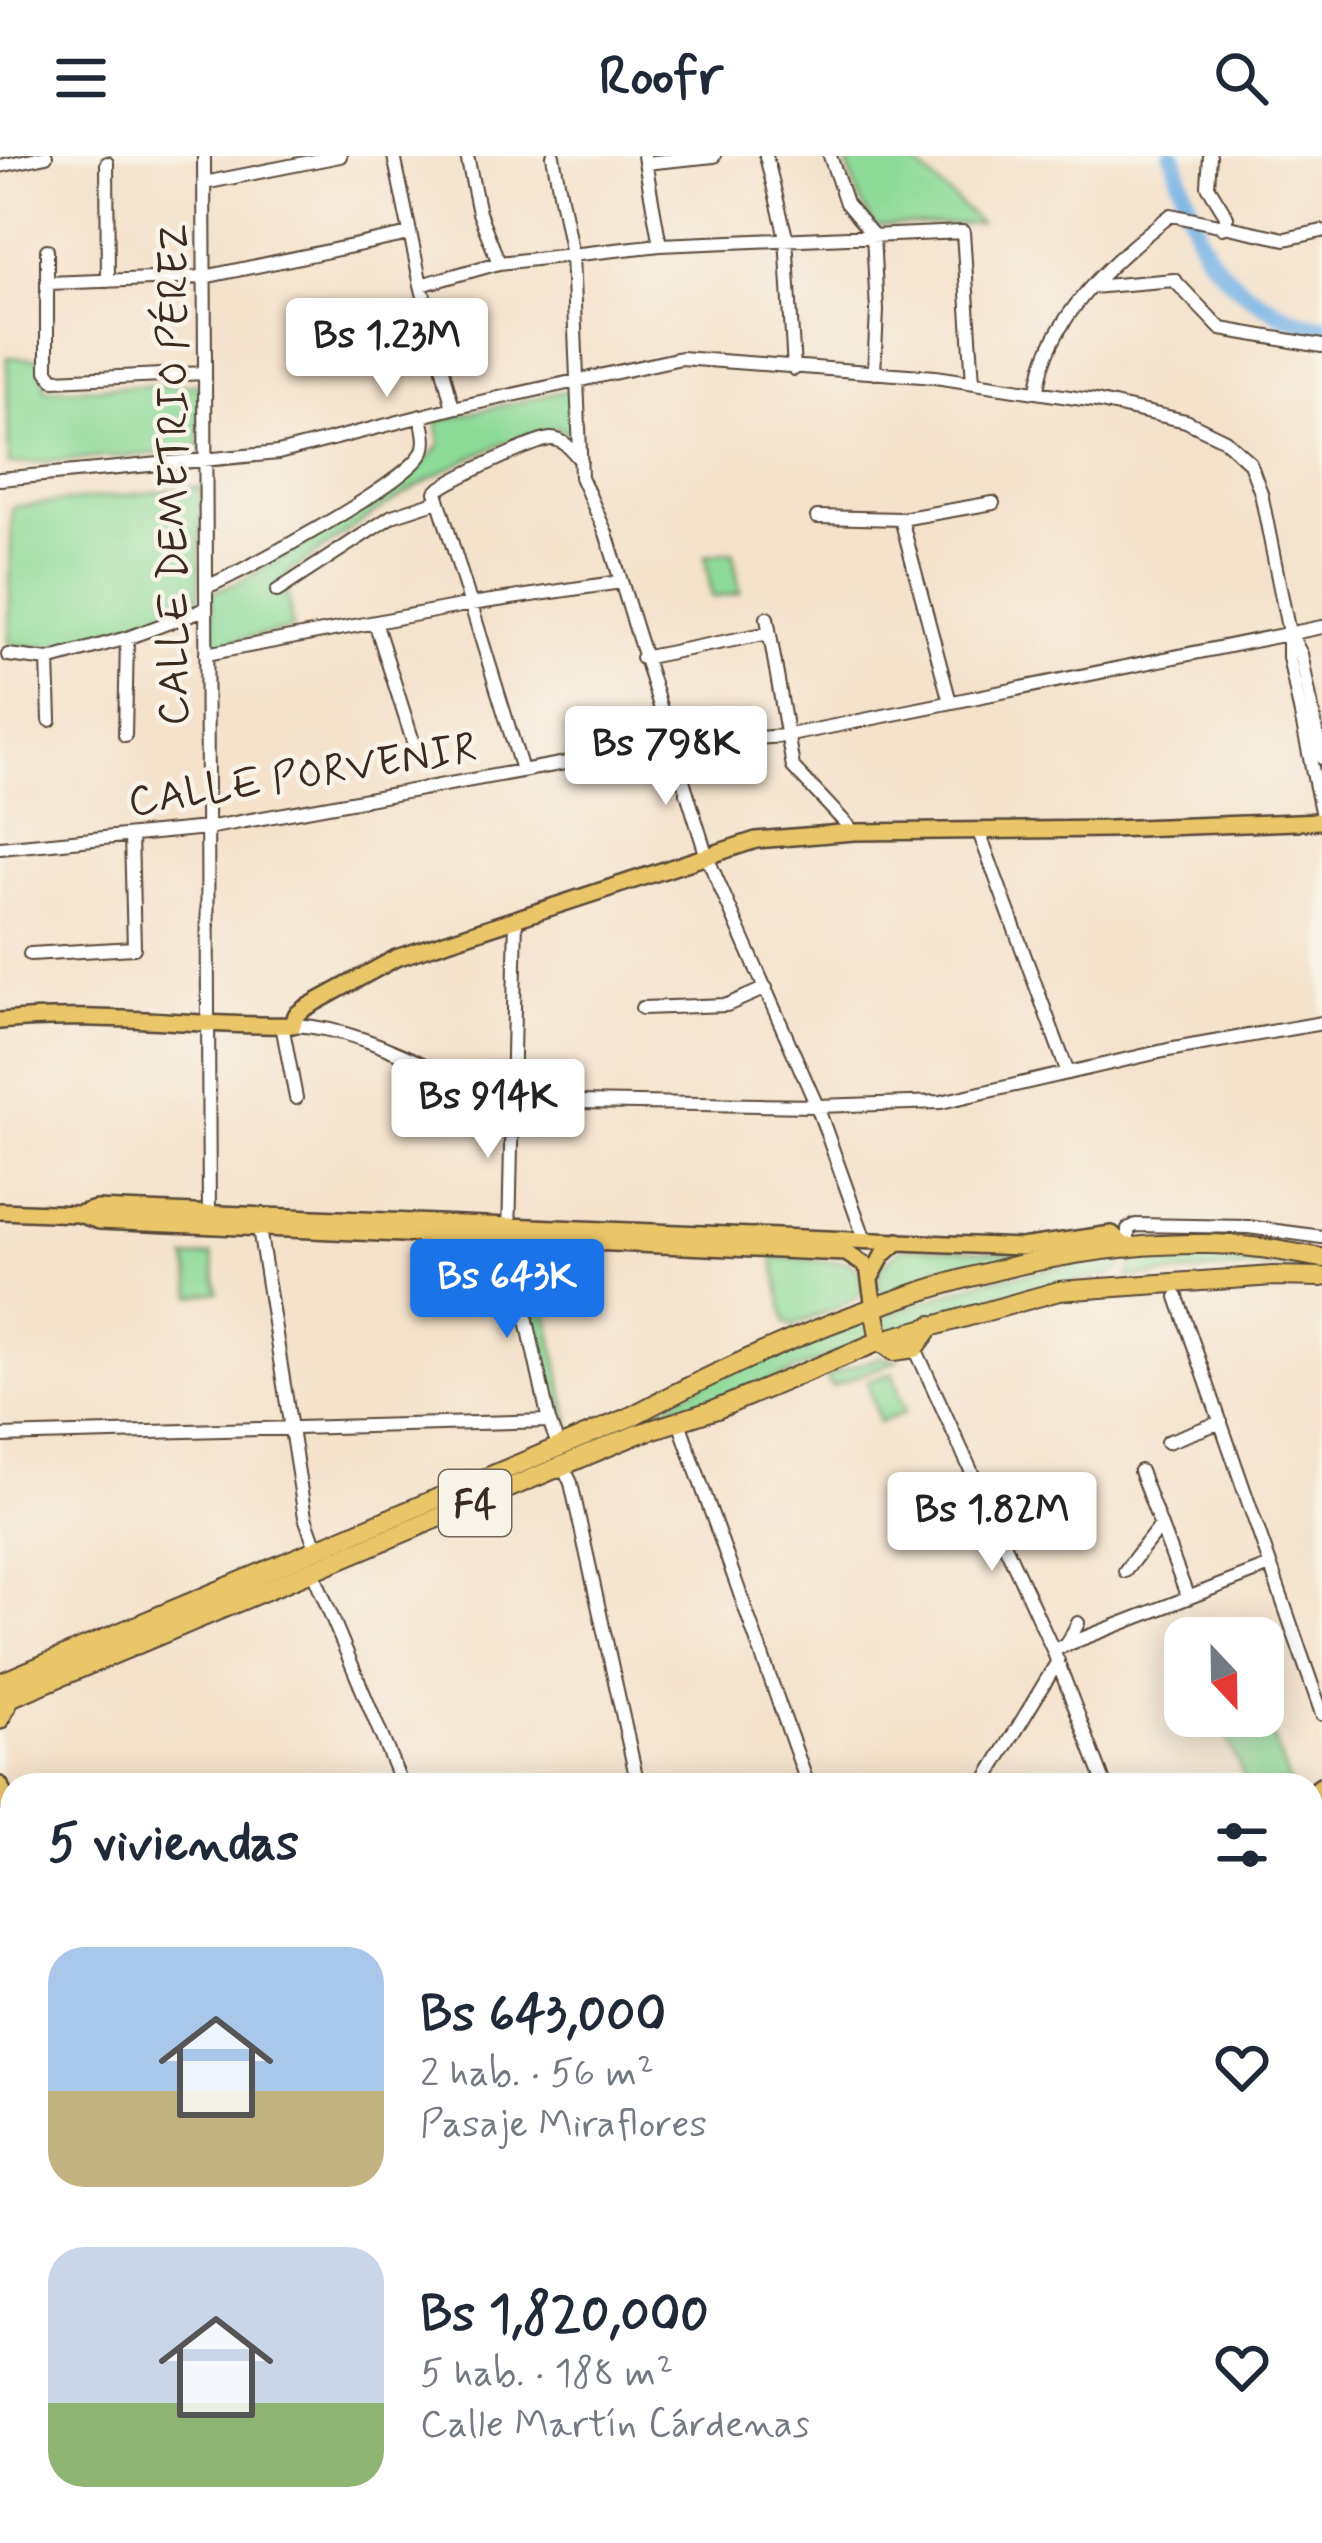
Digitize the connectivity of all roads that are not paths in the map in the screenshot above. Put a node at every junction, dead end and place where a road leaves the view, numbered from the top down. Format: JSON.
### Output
{"nodes":[{"id":1,"x":46,"y":156,"type":"edge"},
{"id":2,"x":204,"y":156,"type":"edge"},
{"id":3,"x":340,"y":156,"type":"edge"},
{"id":4,"x":394,"y":156,"type":"edge"},
{"id":5,"x":467,"y":156,"type":"edge"},
{"id":6,"x":554,"y":156,"type":"edge"},
{"id":7,"x":714,"y":156,"type":"edge"},
{"id":8,"x":766,"y":156,"type":"edge"},
{"id":9,"x":830,"y":156,"type":"edge"},
{"id":10,"x":1210,"y":156,"type":"edge"},
{"id":11,"x":644,"y":160,"type":"edge"},
{"id":12,"x":107,"y":163,"type":"dead end"},
{"id":13,"x":0,"y":166,"type":"edge"},
{"id":14,"x":204,"y":184,"type":"junction"},
{"id":15,"x":1222,"y":228,"type":"junction"},
{"id":16,"x":1322,"y":231,"type":"edge"},
{"id":17,"x":410,"y":234,"type":"junction"},
{"id":18,"x":873,"y":235,"type":"junction"},
{"id":19,"x":786,"y":237,"type":"junction"},
{"id":20,"x":660,"y":245,"type":"junction"},
{"id":21,"x":47,"y":250,"type":"dead end"},
{"id":22,"x":572,"y":255,"type":"junction"},
{"id":23,"x":499,"y":262,"type":"junction"},
{"id":24,"x":204,"y":277,"type":"junction"},
{"id":25,"x":108,"y":281,"type":"junction"},
{"id":26,"x":48,"y":283,"type":"junction"},
{"id":27,"x":421,"y":285,"type":"junction"},
{"id":28,"x":1090,"y":287,"type":"junction"},
{"id":29,"x":1322,"y":346,"type":"edge"},
{"id":30,"x":794,"y":369,"type":"junction"},
{"id":31,"x":205,"y":373,"type":"junction"},
{"id":32,"x":874,"y":374,"type":"junction"},
{"id":33,"x":576,"y":381,"type":"junction"},
{"id":34,"x":973,"y":382,"type":"junction"},
{"id":35,"x":1039,"y":391,"type":"junction"},
{"id":36,"x":453,"y":408,"type":"junction"},
{"id":37,"x":421,"y":416,"type":"junction"},
{"id":38,"x":204,"y":459,"type":"junction"},
{"id":39,"x":581,"y":461,"type":"junction"},
{"id":40,"x":0,"y":479,"type":"edge"},
{"id":41,"x":438,"y":501,"type":"junction"},
{"id":42,"x":993,"y":503,"type":"dead end"},
{"id":43,"x":817,"y":517,"type":"dead end"},
{"id":44,"x":901,"y":519,"type":"junction"},
{"id":45,"x":621,"y":582,"type":"junction"},
{"id":46,"x":206,"y":587,"type":"junction"},
{"id":47,"x":277,"y":591,"type":"dead end"},
{"id":48,"x":471,"y":604,"type":"junction"},
{"id":49,"x":205,"y":609,"type":"junction"},
{"id":50,"x":375,"y":622,"type":"junction"},
{"id":51,"x":1322,"y":627,"type":"edge"},
{"id":52,"x":1289,"y":633,"type":"junction"},
{"id":53,"x":127,"y":638,"type":"junction"},
{"id":54,"x":206,"y":653,"type":"junction"},
{"id":55,"x":8,"y":655,"type":"dead end"},
{"id":56,"x":642,"y":658,"type":"junction"},
{"id":57,"x":48,"y":660,"type":"junction"},
{"id":58,"x":950,"y":702,"type":"junction"},
{"id":59,"x":50,"y":719,"type":"dead end"},
{"id":60,"x":125,"y":735,"type":"dead end"},
{"id":61,"x":785,"y":736,"type":"junction"},
{"id":62,"x":670,"y":744,"type":"junction"},
{"id":63,"x":416,"y":751,"type":"dead end"},
{"id":64,"x":1322,"y":758,"type":"edge"},
{"id":65,"x":522,"y":770,"type":"junction"},
{"id":66,"x":1322,"y":818,"type":"edge"},
{"id":67,"x":207,"y":828,"type":"junction"},
{"id":68,"x":854,"y":832,"type":"junction"},
{"id":69,"x":979,"y":832,"type":"junction"},
{"id":70,"x":131,"y":836,"type":"junction"},
{"id":71,"x":0,"y":848,"type":"edge"},
{"id":72,"x":707,"y":857,"type":"junction"},
{"id":73,"x":516,"y":917,"type":"junction"},
{"id":74,"x":30,"y":954,"type":"dead end"},
{"id":75,"x":766,"y":988,"type":"junction"},
{"id":76,"x":642,"y":1008,"type":"dead end"},
{"id":77,"x":0,"y":1021,"type":"edge"},
{"id":78,"x":209,"y":1024,"type":"junction"},
{"id":79,"x":1322,"y":1024,"type":"edge"},
{"id":80,"x":288,"y":1025,"type":"junction"},
{"id":81,"x":1068,"y":1072,"type":"junction"},
{"id":82,"x":296,"y":1098,"type":"dead end"},
{"id":83,"x":514,"y":1101,"type":"junction"},
{"id":84,"x":817,"y":1106,"type":"junction"},
{"id":85,"x":0,"y":1211,"type":"edge"},
{"id":86,"x":209,"y":1219,"type":"junction"},
{"id":87,"x":258,"y":1221,"type":"junction"},
{"id":88,"x":509,"y":1231,"type":"junction"},
{"id":89,"x":1322,"y":1237,"type":"edge"},
{"id":90,"x":865,"y":1240,"type":"junction"},
{"id":91,"x":899,"y":1241,"type":"junction"},
{"id":92,"x":1128,"y":1249,"type":"junction"},
{"id":93,"x":1322,"y":1258,"type":"edge"},
{"id":94,"x":871,"y":1277,"type":"junction"},
{"id":95,"x":1322,"y":1277,"type":"edge"},
{"id":96,"x":1108,"y":1285,"type":"junction"},
{"id":97,"x":1177,"y":1297,"type":"dead end"},
{"id":98,"x":874,"y":1308,"type":"junction"},
{"id":99,"x":932,"y":1325,"type":"junction"},
{"id":100,"x":880,"y":1341,"type":"junction"},
{"id":101,"x":915,"y":1348,"type":"junction"},
{"id":102,"x":549,"y":1421,"type":"junction"},
{"id":103,"x":679,"y":1422,"type":"junction"},
{"id":104,"x":1221,"y":1422,"type":"junction"},
{"id":105,"x":294,"y":1431,"type":"junction"},
{"id":106,"x":0,"y":1436,"type":"edge"},
{"id":107,"x":1167,"y":1442,"type":"dead end"},
{"id":108,"x":561,"y":1456,"type":"junction"},
{"id":109,"x":1140,"y":1471,"type":"dead end"},
{"id":110,"x":1159,"y":1527,"type":"junction"},
{"id":111,"x":317,"y":1551,"type":"junction"},
{"id":112,"x":1270,"y":1566,"type":"junction"},
{"id":113,"x":1125,"y":1570,"type":"dead end"},
{"id":114,"x":313,"y":1573,"type":"junction"},
{"id":115,"x":1188,"y":1598,"type":"junction"},
{"id":116,"x":1078,"y":1623,"type":"dead end"},
{"id":117,"x":1060,"y":1652,"type":"junction"},
{"id":118,"x":2,"y":1692,"type":"edge"},
{"id":119,"x":1322,"y":1714,"type":"edge"},
{"id":120,"x":0,"y":1720,"type":"edge"},
{"id":121,"x":397,"y":1773,"type":"edge"},
{"id":122,"x":635,"y":1773,"type":"edge"},
{"id":123,"x":804,"y":1773,"type":"edge"},
{"id":124,"x":990,"y":1773,"type":"edge"},
{"id":125,"x":1101,"y":1773,"type":"edge"}],
"edges":[{"from":1,"to":13,"type":"street"},
{"from":2,"to":14,"type":"street","name":"CALLE DEMETRIO PÉREZ"},
{"from":3,"to":14,"type":"street"},
{"from":4,"to":17,"type":"street"},
{"from":5,"to":23,"type":"street"},
{"from":6,"to":22,"type":"street"},
{"from":7,"to":11,"type":"street"},
{"from":8,"to":19,"type":"street"},
{"from":9,"to":18,"type":"street"},
{"from":10,"to":15,"type":"street"},
{"from":11,"to":20,"type":"street"},
{"from":12,"to":25,"type":"street"},
{"from":14,"to":24,"type":"street","name":"CALLE DEMETRIO PÉREZ"},
{"from":15,"to":16,"type":"street"},
{"from":15,"to":28,"type":"street"},
{"from":17,"to":24,"type":"street"},
{"from":17,"to":27,"type":"street"},
{"from":18,"to":19,"type":"street"},
{"from":18,"to":32,"type":"street"},
{"from":18,"to":34,"type":"street"},
{"from":19,"to":20,"type":"street"},
{"from":19,"to":30,"type":"street"},
{"from":20,"to":22,"type":"street"},
{"from":21,"to":26,"type":"street"},
{"from":22,"to":23,"type":"street"},
{"from":22,"to":33,"type":"street"},
{"from":23,"to":27,"type":"street"},
{"from":24,"to":25,"type":"street"},
{"from":24,"to":31,"type":"street","name":"CALLE DEMETRIO PÉREZ"},
{"from":25,"to":26,"type":"street"},
{"from":26,"to":31,"type":"street"},
{"from":27,"to":36,"type":"street"},
{"from":28,"to":29,"type":"street"},
{"from":28,"to":35,"type":"street"},
{"from":30,"to":32,"type":"street"},
{"from":30,"to":33,"type":"street"},
{"from":31,"to":38,"type":"street","name":"CALLE DEMETRIO PÉREZ"},
{"from":32,"to":34,"type":"street"},
{"from":33,"to":36,"type":"street"},
{"from":33,"to":39,"type":"street"},
{"from":34,"to":35,"type":"street"},
{"from":35,"to":52,"type":"street"},
{"from":36,"to":37,"type":"street"},
{"from":37,"to":38,"type":"street"},
{"from":37,"to":46,"type":"street"},
{"from":38,"to":40,"type":"street"},
{"from":38,"to":46,"type":"street","name":"CALLE DEMETRIO PÉREZ"},
{"from":39,"to":41,"type":"street"},
{"from":39,"to":45,"type":"street"},
{"from":41,"to":47,"type":"street"},
{"from":41,"to":48,"type":"street"},
{"from":42,"to":44,"type":"street"},
{"from":43,"to":44,"type":"street"},
{"from":44,"to":58,"type":"street"},
{"from":45,"to":48,"type":"street"},
{"from":45,"to":56,"type":"street"},
{"from":46,"to":49,"type":"street","name":"CALLE DEMETRIO PÉREZ"},
{"from":48,"to":50,"type":"street"},
{"from":48,"to":65,"type":"street"},
{"from":49,"to":53,"type":"street"},
{"from":49,"to":54,"type":"street","name":"CALLE DEMETRIO PÉREZ"},
{"from":50,"to":54,"type":"street"},
{"from":50,"to":63,"type":"street"},
{"from":51,"to":52,"type":"street","name":"CALLE PORVENIR"},
{"from":52,"to":58,"type":"street","name":"CALLE PORVENIR"},
{"from":52,"to":64,"type":"street"},
{"from":52,"to":66,"type":"street"},
{"from":53,"to":57,"type":"street"},
{"from":53,"to":60,"type":"street"},
{"from":54,"to":67,"type":"street","name":"CALLE DEMETRIO PÉREZ"},
{"from":55,"to":57,"type":"street"},
{"from":56,"to":61,"type":"street"},
{"from":56,"to":62,"type":"street"},
{"from":57,"to":59,"type":"street"},
{"from":58,"to":61,"type":"street","name":"CALLE PORVENIR"},
{"from":61,"to":62,"type":"street","name":"CALLE PORVENIR"},
{"from":61,"to":68,"type":"street"},
{"from":62,"to":65,"type":"street","name":"CALLE PORVENIR"},
{"from":62,"to":72,"type":"street"},
{"from":65,"to":67,"type":"street","name":"CALLE PORVENIR"},
{"from":66,"to":69,"type":"main road"},
{"from":67,"to":70,"type":"street","name":"CALLE PORVENIR"},
{"from":67,"to":78,"type":"street","name":"CALLE DEMETRIO PÉREZ"},
{"from":68,"to":69,"type":"main road"},
{"from":68,"to":72,"type":"main road"},
{"from":69,"to":81,"type":"street"},
{"from":70,"to":71,"type":"street","name":"CALLE PORVENIR"},
{"from":70,"to":74,"type":"street"},
{"from":72,"to":73,"type":"main road"},
{"from":72,"to":75,"type":"street"},
{"from":73,"to":80,"type":"main road"},
{"from":73,"to":83,"type":"street"},
{"from":75,"to":76,"type":"street"},
{"from":75,"to":84,"type":"street"},
{"from":77,"to":78,"type":"main road"},
{"from":78,"to":80,"type":"main road"},
{"from":78,"to":86,"type":"street","name":"CALLE DEMETRIO PÉREZ"},
{"from":79,"to":81,"type":"street"},
{"from":80,"to":82,"type":"street"},
{"from":80,"to":83,"type":"street"},
{"from":81,"to":84,"type":"street"},
{"from":83,"to":84,"type":"street"},
{"from":83,"to":88,"type":"street"},
{"from":84,"to":90,"type":"street"},
{"from":85,"to":86,"type":"main road"},
{"from":86,"to":87,"type":"main road"},
{"from":87,"to":88,"type":"main road"},
{"from":87,"to":105,"type":"street"},
{"from":88,"to":90,"type":"main road"},
{"from":88,"to":94,"type":"main road"},
{"from":88,"to":102,"type":"street"},
{"from":89,"to":92,"type":"street"},
{"from":90,"to":91,"type":"main road"},
{"from":91,"to":92,"type":"main road"},
{"from":91,"to":94,"type":"main road"},
{"from":92,"to":93,"type":"highway","number":"F4"},
{"from":92,"to":96,"type":"highway"},
{"from":92,"to":98,"type":"highway","number":"F4"},
{"from":94,"to":98,"type":"main road"},
{"from":95,"to":96,"type":"highway","number":"F4"},
{"from":96,"to":99,"type":"highway","number":"F4"},
{"from":97,"to":104,"type":"street"},
{"from":98,"to":100,"type":"highway"},
{"from":98,"to":108,"type":"highway","number":"F4"},
{"from":99,"to":100,"type":"highway","number":"F4"},
{"from":99,"to":101,"type":"highway"},
{"from":100,"to":101,"type":"highway"},
{"from":100,"to":103,"type":"highway","number":"F4"},
{"from":101,"to":117,"type":"street"},
{"from":102,"to":105,"type":"street"},
{"from":102,"to":108,"type":"street"},
{"from":103,"to":108,"type":"highway","number":"F4"},
{"from":103,"to":123,"type":"street"},
{"from":104,"to":107,"type":"street"},
{"from":104,"to":112,"type":"street"},
{"from":105,"to":106,"type":"street"},
{"from":105,"to":111,"type":"street"},
{"from":108,"to":111,"type":"highway","number":"F4"},
{"from":108,"to":114,"type":"highway","number":"F4"},
{"from":108,"to":122,"type":"street"},
{"from":109,"to":110,"type":"street"},
{"from":110,"to":113,"type":"street"},
{"from":110,"to":115,"type":"street"},
{"from":111,"to":118,"type":"highway","number":"F4"},
{"from":112,"to":115,"type":"street"},
{"from":112,"to":119,"type":"street"},
{"from":114,"to":118,"type":"highway","number":"F4"},
{"from":114,"to":121,"type":"street"},
{"from":115,"to":117,"type":"street"},
{"from":116,"to":117,"type":"street"},
{"from":117,"to":124,"type":"street"},
{"from":117,"to":125,"type":"street"},
{"from":118,"to":120,"type":"main road"}]}
